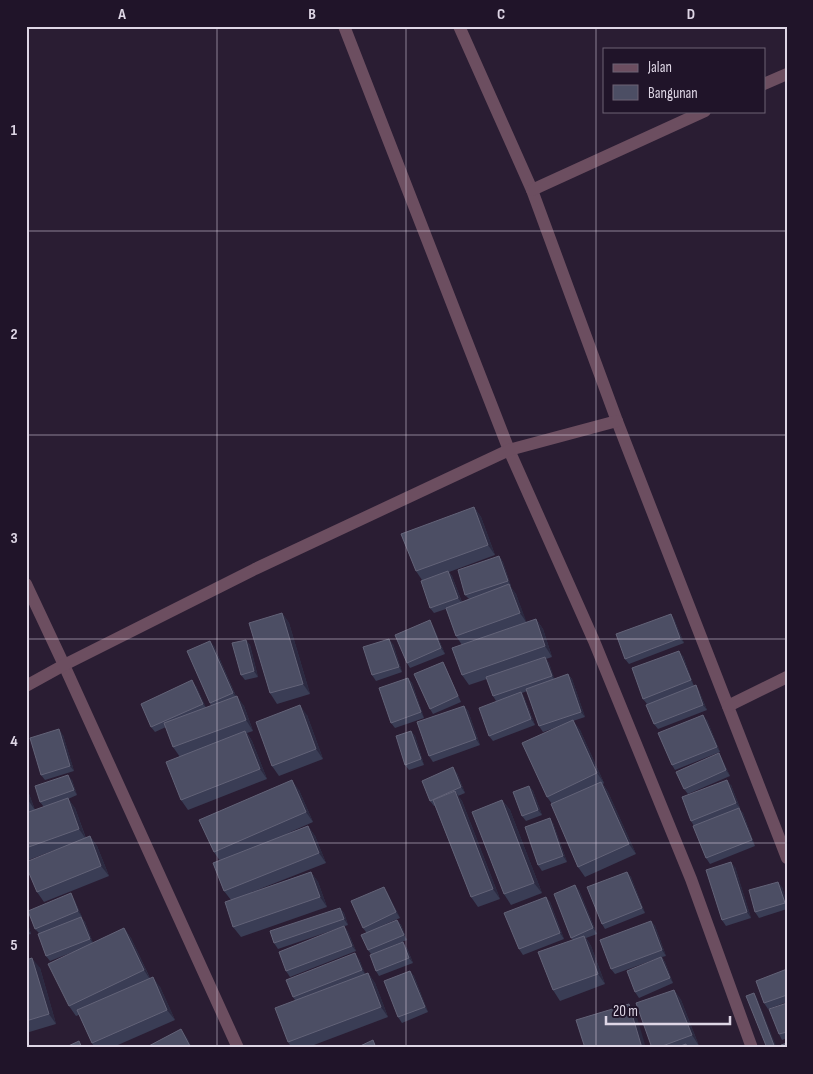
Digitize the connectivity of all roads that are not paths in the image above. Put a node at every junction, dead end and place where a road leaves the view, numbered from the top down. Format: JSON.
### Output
{"nodes":[{"id":1,"x":344,"y":26,"type":"edge"},
{"id":2,"x":459,"y":26,"type":"edge"},
{"id":3,"x":787,"y":74,"type":"edge"},
{"id":4,"x":766,"y":83,"type":"edge"},
{"id":5,"x":703,"y":112,"type":"edge"},
{"id":6,"x":532,"y":190,"type":"junction"},
{"id":7,"x":617,"y":422,"type":"junction"},
{"id":8,"x":509,"y":450,"type":"junction"},
{"id":9,"x":26,"y":584,"type":"edge"},
{"id":10,"x":64,"y":664,"type":"junction"},
{"id":11,"x":787,"y":677,"type":"edge"},
{"id":12,"x":26,"y":686,"type":"edge"},
{"id":13,"x":728,"y":706,"type":"junction"},
{"id":14,"x":787,"y":858,"type":"edge"},
{"id":15,"x":238,"y":1048,"type":"edge"},
{"id":16,"x":752,"y":1048,"type":"edge"}],
"edges":[{"from":1,"to":8,"type":"street"},
{"from":2,"to":6,"type":"street"},
{"from":3,"to":4,"type":"street"},
{"from":5,"to":6,"type":"street"},
{"from":6,"to":7,"type":"street"},
{"from":7,"to":8,"type":"street"},
{"from":7,"to":13,"type":"street"},
{"from":8,"to":10,"type":"street"},
{"from":8,"to":16,"type":"street"},
{"from":9,"to":10,"type":"street"},
{"from":10,"to":12,"type":"street"},
{"from":10,"to":15,"type":"street"},
{"from":11,"to":13,"type":"street"},
{"from":13,"to":14,"type":"street"}]}
